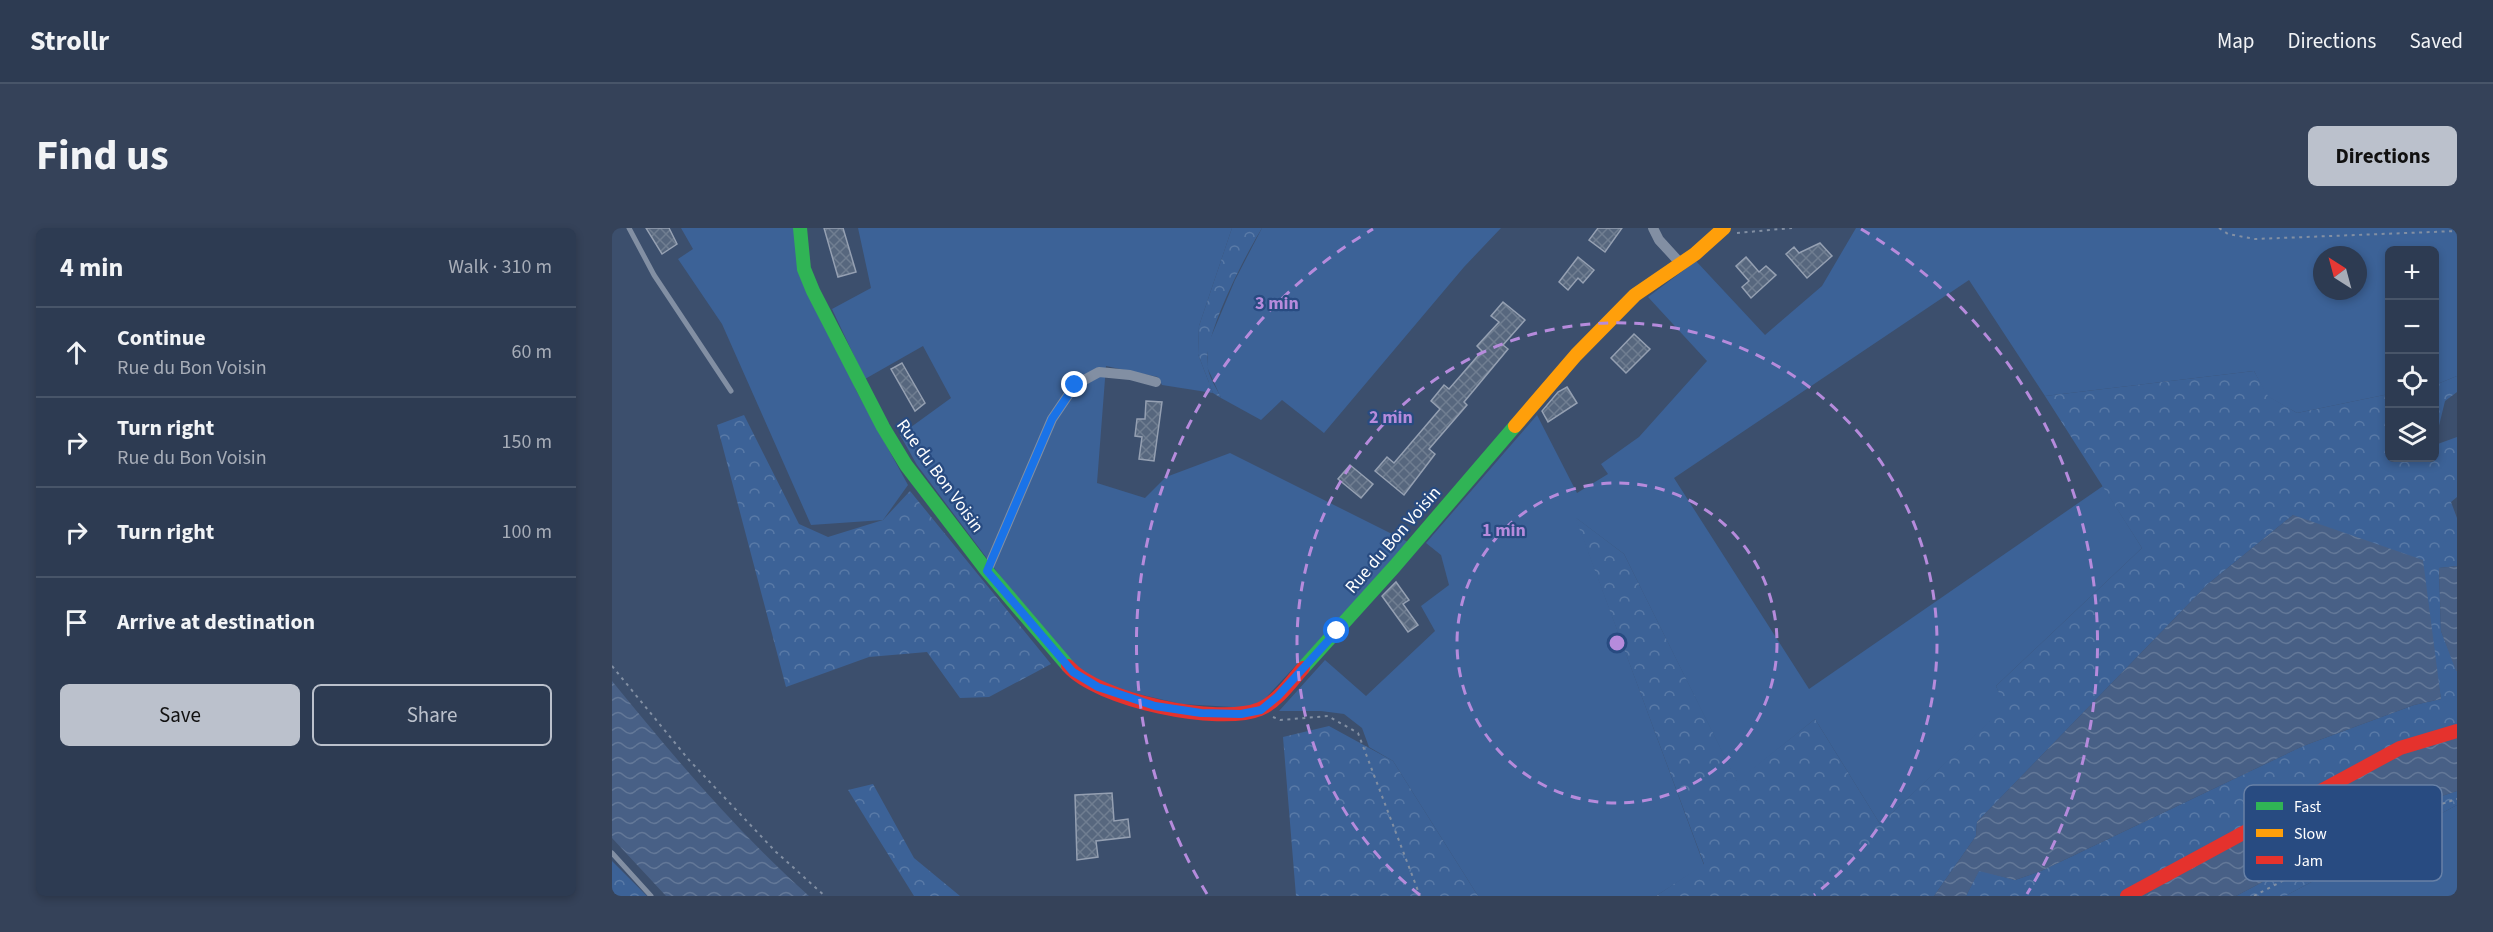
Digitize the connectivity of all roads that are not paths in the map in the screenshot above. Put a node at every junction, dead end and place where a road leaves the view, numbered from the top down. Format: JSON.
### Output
{"nodes":[{"id":1,"x":629,"y":228,"type":"edge"},
{"id":2,"x":800,"y":228,"type":"edge"},
{"id":3,"x":1653,"y":228,"type":"edge"},
{"id":4,"x":1721,"y":231,"type":"edge"},
{"id":5,"x":1681,"y":264,"type":"junction"},
{"id":6,"x":1156,"y":382,"type":"dead end"},
{"id":7,"x":731,"y":390,"type":"dead end"},
{"id":8,"x":987,"y":571,"type":"junction"},
{"id":9,"x":2457,"y":731,"type":"edge"},
{"id":10,"x":2332,"y":785,"type":"edge"},
{"id":11,"x":2244,"y":833,"type":"edge"},
{"id":12,"x":612,"y":853,"type":"edge"},
{"id":13,"x":651,"y":896,"type":"edge"},
{"id":14,"x":2127,"y":896,"type":"edge"}],
"edges":[{"from":1,"to":7,"type":"lane"},
{"from":2,"to":8,"type":"street","name":"Rue du Bon Voisin"},
{"from":3,"to":5,"type":"street"},
{"from":4,"to":5,"type":"street","name":"Rue du Bon Voisin"},
{"from":5,"to":8,"type":"street","name":"Rue du Bon Voisin"},
{"from":6,"to":8,"type":"street"},
{"from":9,"to":10,"type":"street"},
{"from":11,"to":14,"type":"street"},
{"from":12,"to":13,"type":"lane"}]}
